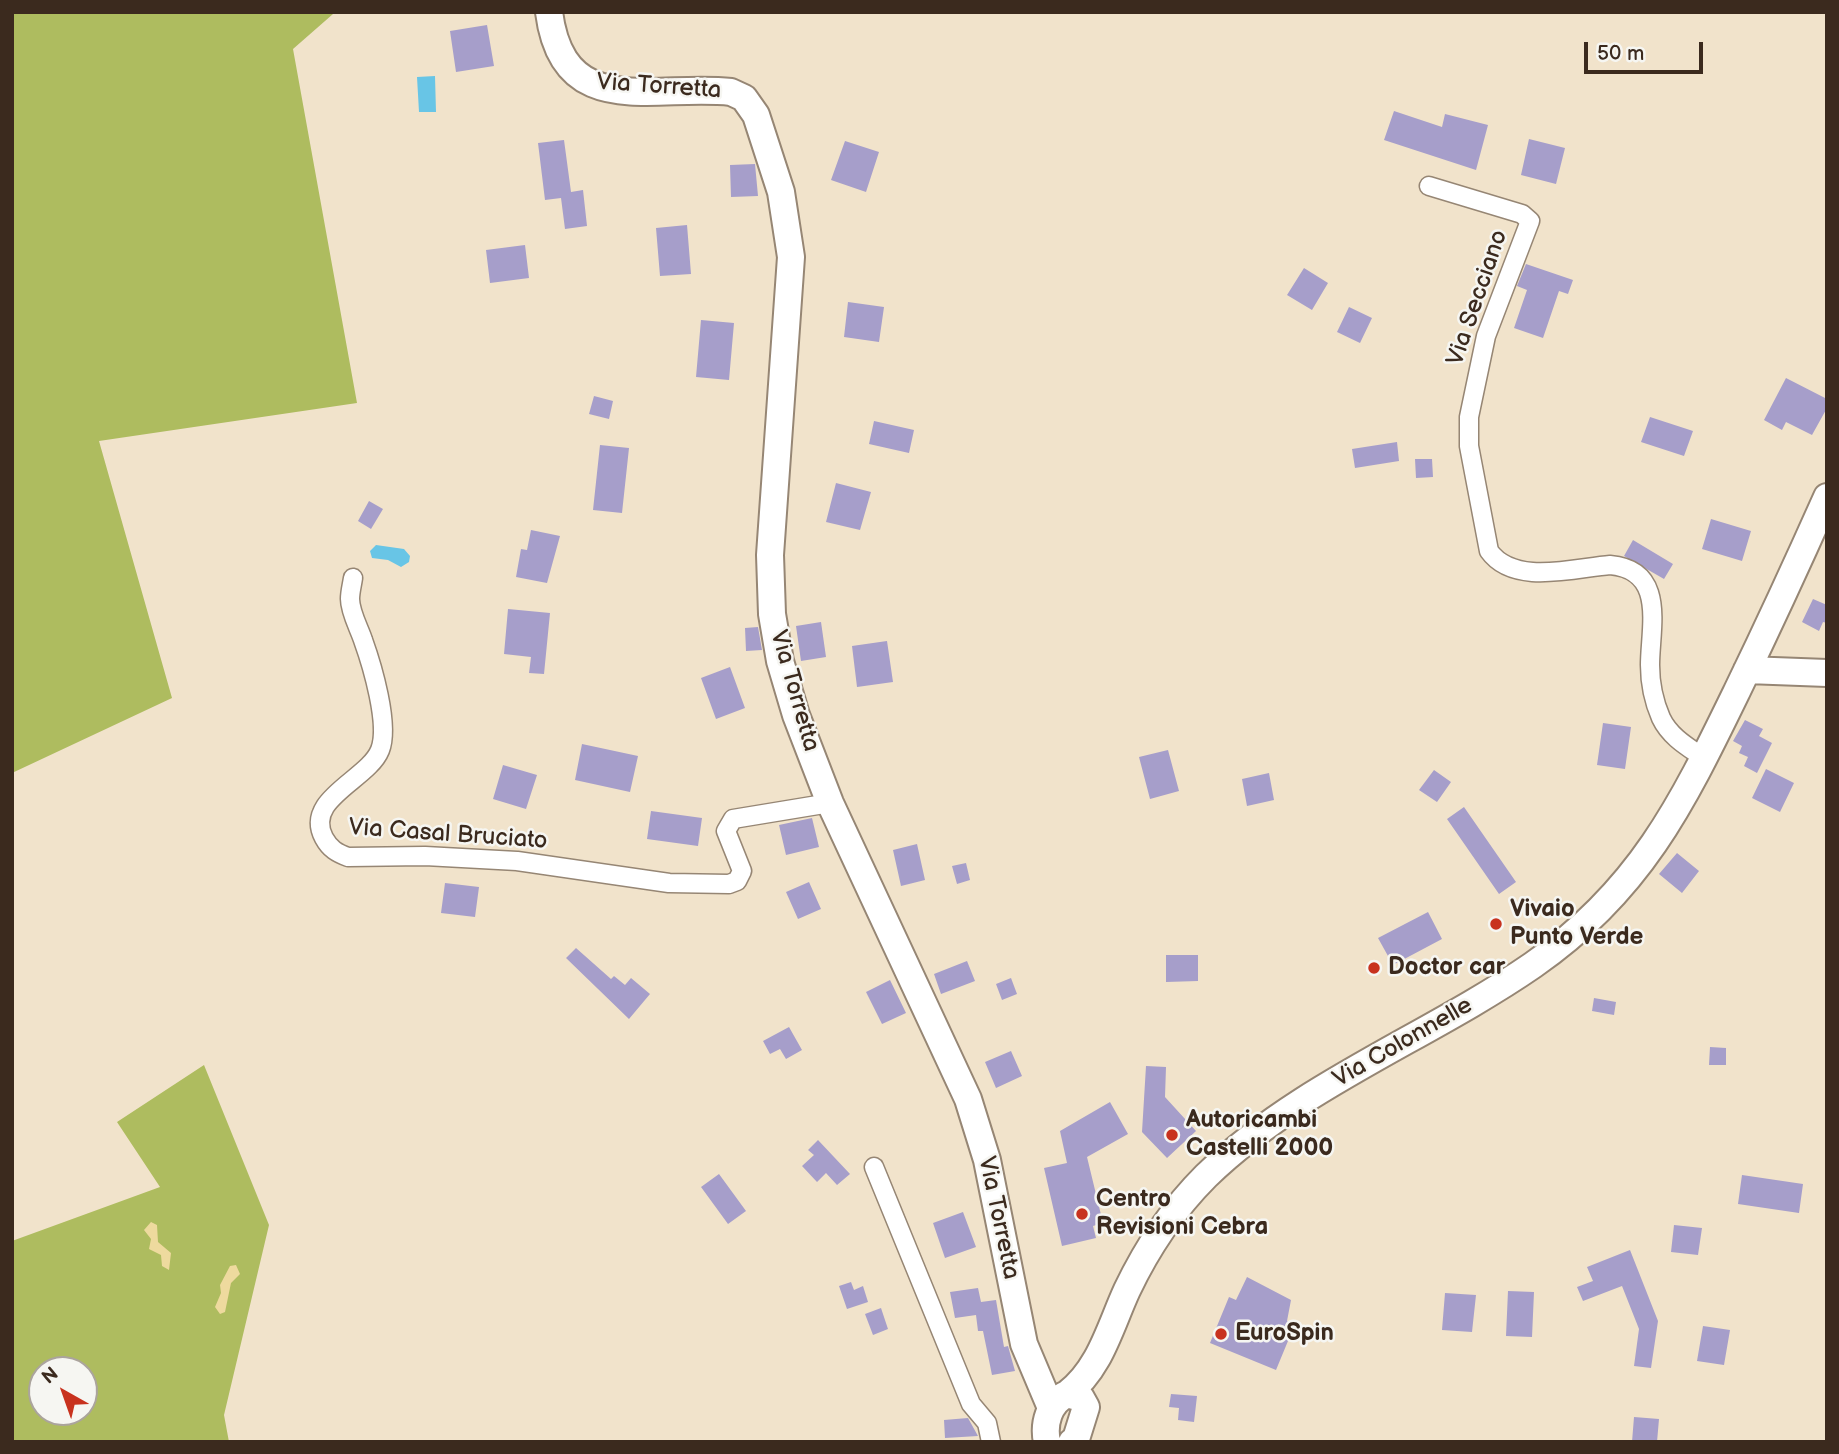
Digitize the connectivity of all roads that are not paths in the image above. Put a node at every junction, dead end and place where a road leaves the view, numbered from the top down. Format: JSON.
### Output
{"nodes":[{"id":1,"x":549,"y":12,"type":"edge"},
{"id":2,"x":1429,"y":186,"type":"dead end"},
{"id":3,"x":1827,"y":498,"type":"edge"},
{"id":4,"x":353,"y":578,"type":"dead end"},
{"id":5,"x":1747,"y":670,"type":"junction"},
{"id":6,"x":1827,"y":673,"type":"edge"},
{"id":7,"x":1704,"y":758,"type":"junction"},
{"id":8,"x":830,"y":803,"type":"junction"},
{"id":9,"x":874,"y":1167,"type":"dead end"},
{"id":10,"x":1065,"y":1423,"type":"edge"},
{"id":11,"x":991,"y":1442,"type":"edge"}],
"edges":[{"from":1,"to":8,"type":"street","name":"Via Torretta"},
{"from":2,"to":7,"type":"street","name":"Via Secciano"},
{"from":3,"to":5,"type":"street","name":"Via Colonnelle"},
{"from":4,"to":8,"type":"street","name":"Via Casal Bruciato"},
{"from":5,"to":6,"type":"street"},
{"from":5,"to":7,"type":"street","name":"Via Colonnelle"},
{"from":7,"to":10,"type":"street","name":"Via Colonnelle"},
{"from":8,"to":10,"type":"street","name":"Via Torretta"},
{"from":9,"to":11,"type":"street"}]}
